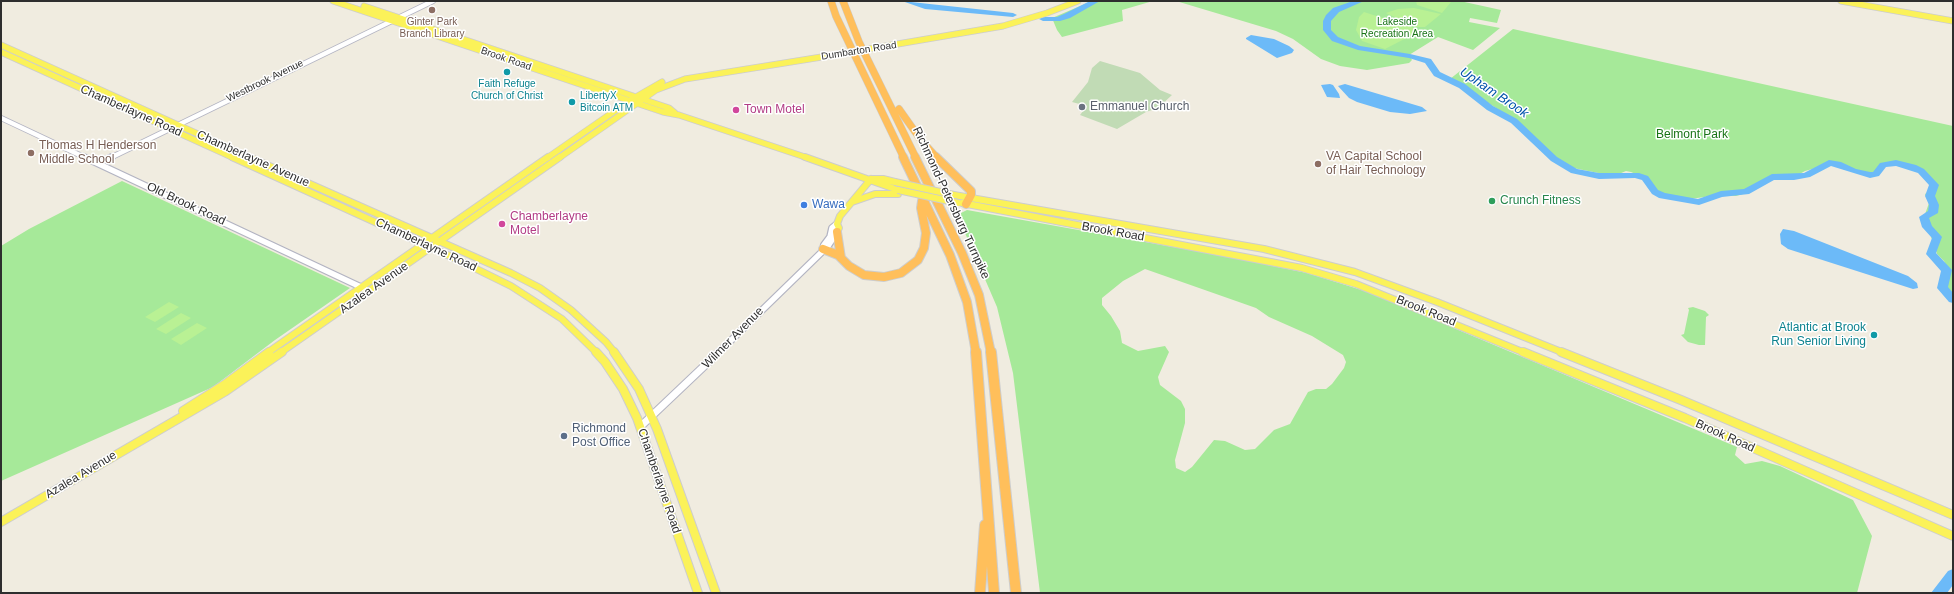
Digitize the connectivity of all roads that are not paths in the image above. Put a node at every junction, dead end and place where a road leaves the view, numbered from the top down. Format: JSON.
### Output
{"nodes":[{"id":1,"x":333,"y":1,"type":"edge"},
{"id":2,"x":348,"y":1,"type":"edge"},
{"id":3,"x":433,"y":1,"type":"edge"},
{"id":4,"x":831,"y":1,"type":"edge"},
{"id":5,"x":843,"y":1,"type":"edge"},
{"id":6,"x":1067,"y":1,"type":"edge"},
{"id":7,"x":1078,"y":1,"type":"edge"},
{"id":8,"x":1840,"y":1,"type":"edge"},
{"id":9,"x":1854,"y":1,"type":"edge"},
{"id":10,"x":397,"y":17,"type":"junction"},
{"id":11,"x":1953,"y":19,"type":"edge"},
{"id":12,"x":391,"y":20,"type":"junction"},
{"id":13,"x":1,"y":45,"type":"edge"},
{"id":14,"x":879,"y":45,"type":"junction"},
{"id":15,"x":1,"y":52,"type":"edge"},
{"id":16,"x":883,"y":89,"type":"junction"},
{"id":17,"x":635,"y":100,"type":"junction"},
{"id":18,"x":1,"y":118,"type":"edge"},
{"id":19,"x":177,"y":125,"type":"junction"},
{"id":20,"x":170,"y":128,"type":"junction"},
{"id":21,"x":99,"y":163,"type":"junction"},
{"id":22,"x":871,"y":179,"type":"junction"},
{"id":23,"x":899,"y":192,"type":"junction"},
{"id":24,"x":922,"y":197,"type":"junction"},
{"id":25,"x":964,"y":203,"type":"junction"},
{"id":26,"x":848,"y":204,"type":"junction"},
{"id":27,"x":837,"y":228,"type":"junction"},
{"id":28,"x":431,"y":238,"type":"junction"},
{"id":29,"x":439,"y":242,"type":"junction"},
{"id":30,"x":423,"y":244,"type":"junction"},
{"id":31,"x":431,"y":248,"type":"junction"},
{"id":32,"x":823,"y":249,"type":"junction"},
{"id":33,"x":841,"y":258,"type":"junction"},
{"id":34,"x":361,"y":286,"type":"junction"},
{"id":35,"x":370,"y":290,"type":"junction"},
{"id":36,"x":653,"y":416,"type":"junction"},
{"id":37,"x":641,"y":426,"type":"junction"},
{"id":38,"x":160,"y":428,"type":"junction"},
{"id":39,"x":987,"y":494,"type":"junction"},
{"id":40,"x":1953,"y":514,"type":"edge"},
{"id":41,"x":1,"y":522,"type":"edge"},
{"id":42,"x":1953,"y":536,"type":"edge"},
{"id":43,"x":698,"y":593,"type":"edge"},
{"id":44,"x":716,"y":593,"type":"edge"},
{"id":45,"x":980,"y":593,"type":"edge"},
{"id":46,"x":994,"y":593,"type":"edge"},
{"id":47,"x":1016,"y":593,"type":"edge"}],
"edges":[{"from":1,"to":12,"type":"main road","name":"Brook Road"},
{"from":2,"to":10,"type":"main road","name":"Brook Road"},
{"from":3,"to":10,"type":"street","name":"Westbrook Avenue"},
{"from":4,"to":24,"type":"highway","name":"Richmond-Petersburg Turnpike"},
{"from":5,"to":16,"type":"highway","name":"Richmond-Petersburg Turnpike"},
{"from":6,"to":14,"type":"main road","name":"Dumbarton Road"},
{"from":7,"to":14,"type":"main road","name":"Dumbarton Road"},
{"from":8,"to":11,"type":"main road"},
{"from":9,"to":11,"type":"main road"},
{"from":10,"to":12,"type":"street","name":"Westbrook Avenue"},
{"from":10,"to":17,"type":"main road","name":"Brook Road"},
{"from":12,"to":17,"type":"main road","name":"Brook Road"},
{"from":12,"to":19,"type":"street","name":"Westbrook Avenue"},
{"from":13,"to":19,"type":"main road","name":"Chamberlayne Avenue"},
{"from":14,"to":17,"type":"main road","name":"Dumbarton Road","bridge":true},
{"from":15,"to":20,"type":"main road","name":"Chamberlayne Road"},
{"from":16,"to":25,"type":"highway"},
{"from":16,"to":47,"type":"highway","name":"Richmond-Petersburg Turnpike"},
{"from":17,"to":22,"type":"main road","name":"Brook Road"},
{"from":17,"to":28,"type":"main road","name":"Azalea Avenue"},
{"from":17,"to":29,"type":"main road","name":"Azalea Avenue"},
{"from":18,"to":21,"type":"street","name":"Old Brook Road"},
{"from":19,"to":20,"type":"street","name":"Westbrook Avenue"},
{"from":19,"to":28,"type":"main road","name":"Chamberlayne Avenue"},
{"from":20,"to":21,"type":"street","name":"Westbrook Avenue"},
{"from":20,"to":30,"type":"main road","name":"Chamberlayne Road"},
{"from":21,"to":34,"type":"street","name":"Old Brook Road"},
{"from":22,"to":23,"type":"main road","name":"Brook Road"},
{"from":22,"to":25,"type":"main road","name":"Brook Road","bridge":true},
{"from":22,"to":26,"type":"main road","name":"Wilmer Avenue"},
{"from":23,"to":25,"type":"main road","bridge":true},
{"from":23,"to":26,"type":"main road"},
{"from":24,"to":33,"type":"highway"},
{"from":24,"to":39,"type":"highway","name":"Richmond-Petersburg Turnpike"},
{"from":25,"to":40,"type":"main road","name":"Brook Road"},
{"from":25,"to":42,"type":"main road","name":"Brook Road"},
{"from":26,"to":27,"type":"main road","name":"Wilmer Avenue"},
{"from":27,"to":32,"type":"street","name":"Wilmer Avenue"},
{"from":27,"to":32,"type":"street","name":"Wilmer Avenue"},
{"from":27,"to":33,"type":"highway"},
{"from":28,"to":29,"type":"main road","name":"Chamberlayne Avenue"},
{"from":28,"to":30,"type":"main road","name":"Azalea Avenue"},
{"from":29,"to":31,"type":"main road","name":"Azalea Avenue"},
{"from":29,"to":36,"type":"main road","name":"Chamberlayne Road"},
{"from":30,"to":31,"type":"main road","name":"Chamberlayne Road"},
{"from":30,"to":34,"type":"main road","name":"Azalea Avenue"},
{"from":31,"to":35,"type":"main road","name":"Azalea Avenue"},
{"from":31,"to":37,"type":"main road","name":"Chamberlayne Road"},
{"from":32,"to":33,"type":"highway"},
{"from":32,"to":36,"type":"street","name":"Wilmer Avenue"},
{"from":34,"to":35,"type":"street","name":"Old Brook Road"},
{"from":34,"to":38,"type":"main road","name":"Azalea Avenue"},
{"from":35,"to":38,"type":"main road","name":"Azalea Avenue"},
{"from":36,"to":37,"type":"street","name":"Wilmer Avenue"},
{"from":36,"to":44,"type":"main road","name":"Chamberlayne Road"},
{"from":37,"to":43,"type":"main road","name":"Chamberlayne Road"},
{"from":38,"to":41,"type":"main road","name":"Azalea Avenue"},
{"from":39,"to":45,"type":"highway"},
{"from":39,"to":46,"type":"highway"}]}
